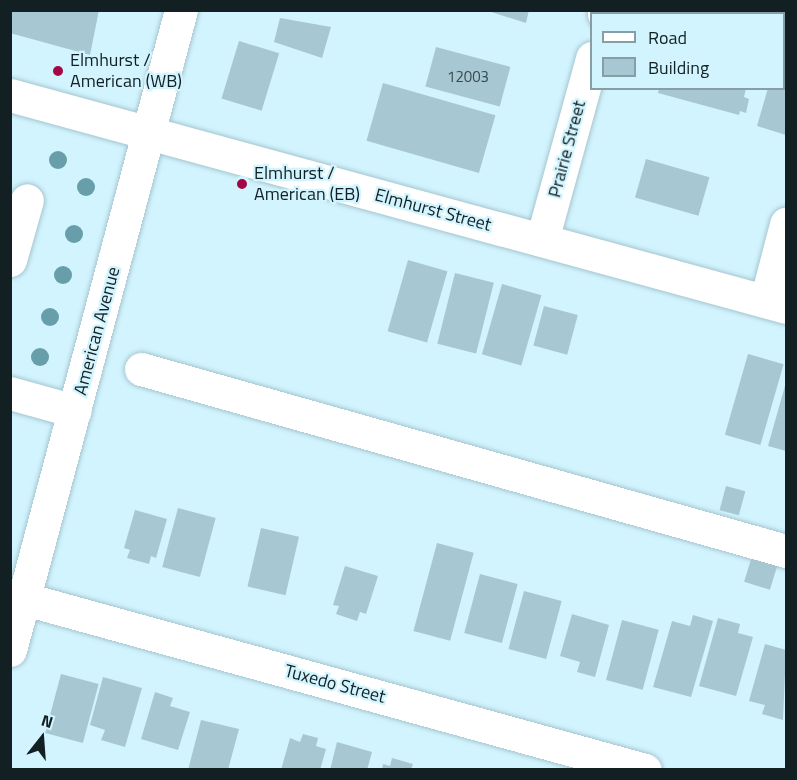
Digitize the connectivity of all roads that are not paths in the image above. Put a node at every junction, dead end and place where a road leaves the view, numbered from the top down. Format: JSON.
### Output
{"nodes":[{"id":1,"x":181,"y":10,"type":"edge"},
{"id":2,"x":590,"y":62,"type":"edge"},
{"id":3,"x":10,"y":94,"type":"edge"},
{"id":4,"x":149,"y":134,"type":"junction"},
{"id":5,"x":27,"y":201,"type":"dead end"},
{"id":6,"x":786,"y":224,"type":"edge"},
{"id":7,"x":542,"y":240,"type":"junction"},
{"id":8,"x":10,"y":260,"type":"edge"},
{"id":9,"x":776,"y":304,"type":"edge"},
{"id":10,"x":141,"y":369,"type":"dead end"},
{"id":11,"x":10,"y":393,"type":"edge"},
{"id":12,"x":75,"y":411,"type":"junction"},
{"id":13,"x":786,"y":552,"type":"edge"},
{"id":14,"x":25,"y":598,"type":"junction"},
{"id":15,"x":10,"y":650,"type":"edge"},
{"id":16,"x":645,"y":770,"type":"edge"}],
"edges":[{"from":1,"to":4,"type":"street","name":"American Avenue"},
{"from":2,"to":7,"type":"street","name":"Prairie Street"},
{"from":3,"to":4,"type":"street","name":"Elmhurst Street"},
{"from":4,"to":7,"type":"street","name":"Elmhurst Street"},
{"from":4,"to":12,"type":"street","name":"American Avenue"},
{"from":5,"to":8,"type":"street"},
{"from":6,"to":9,"type":"street"},
{"from":7,"to":9,"type":"street","name":"Elmhurst Street"},
{"from":10,"to":13,"type":"street"},
{"from":11,"to":12,"type":"street"},
{"from":12,"to":14,"type":"street","name":"American Avenue"},
{"from":14,"to":15,"type":"street","name":"American Avenue"},
{"from":14,"to":16,"type":"street","name":"Tuxedo Street"}]}
